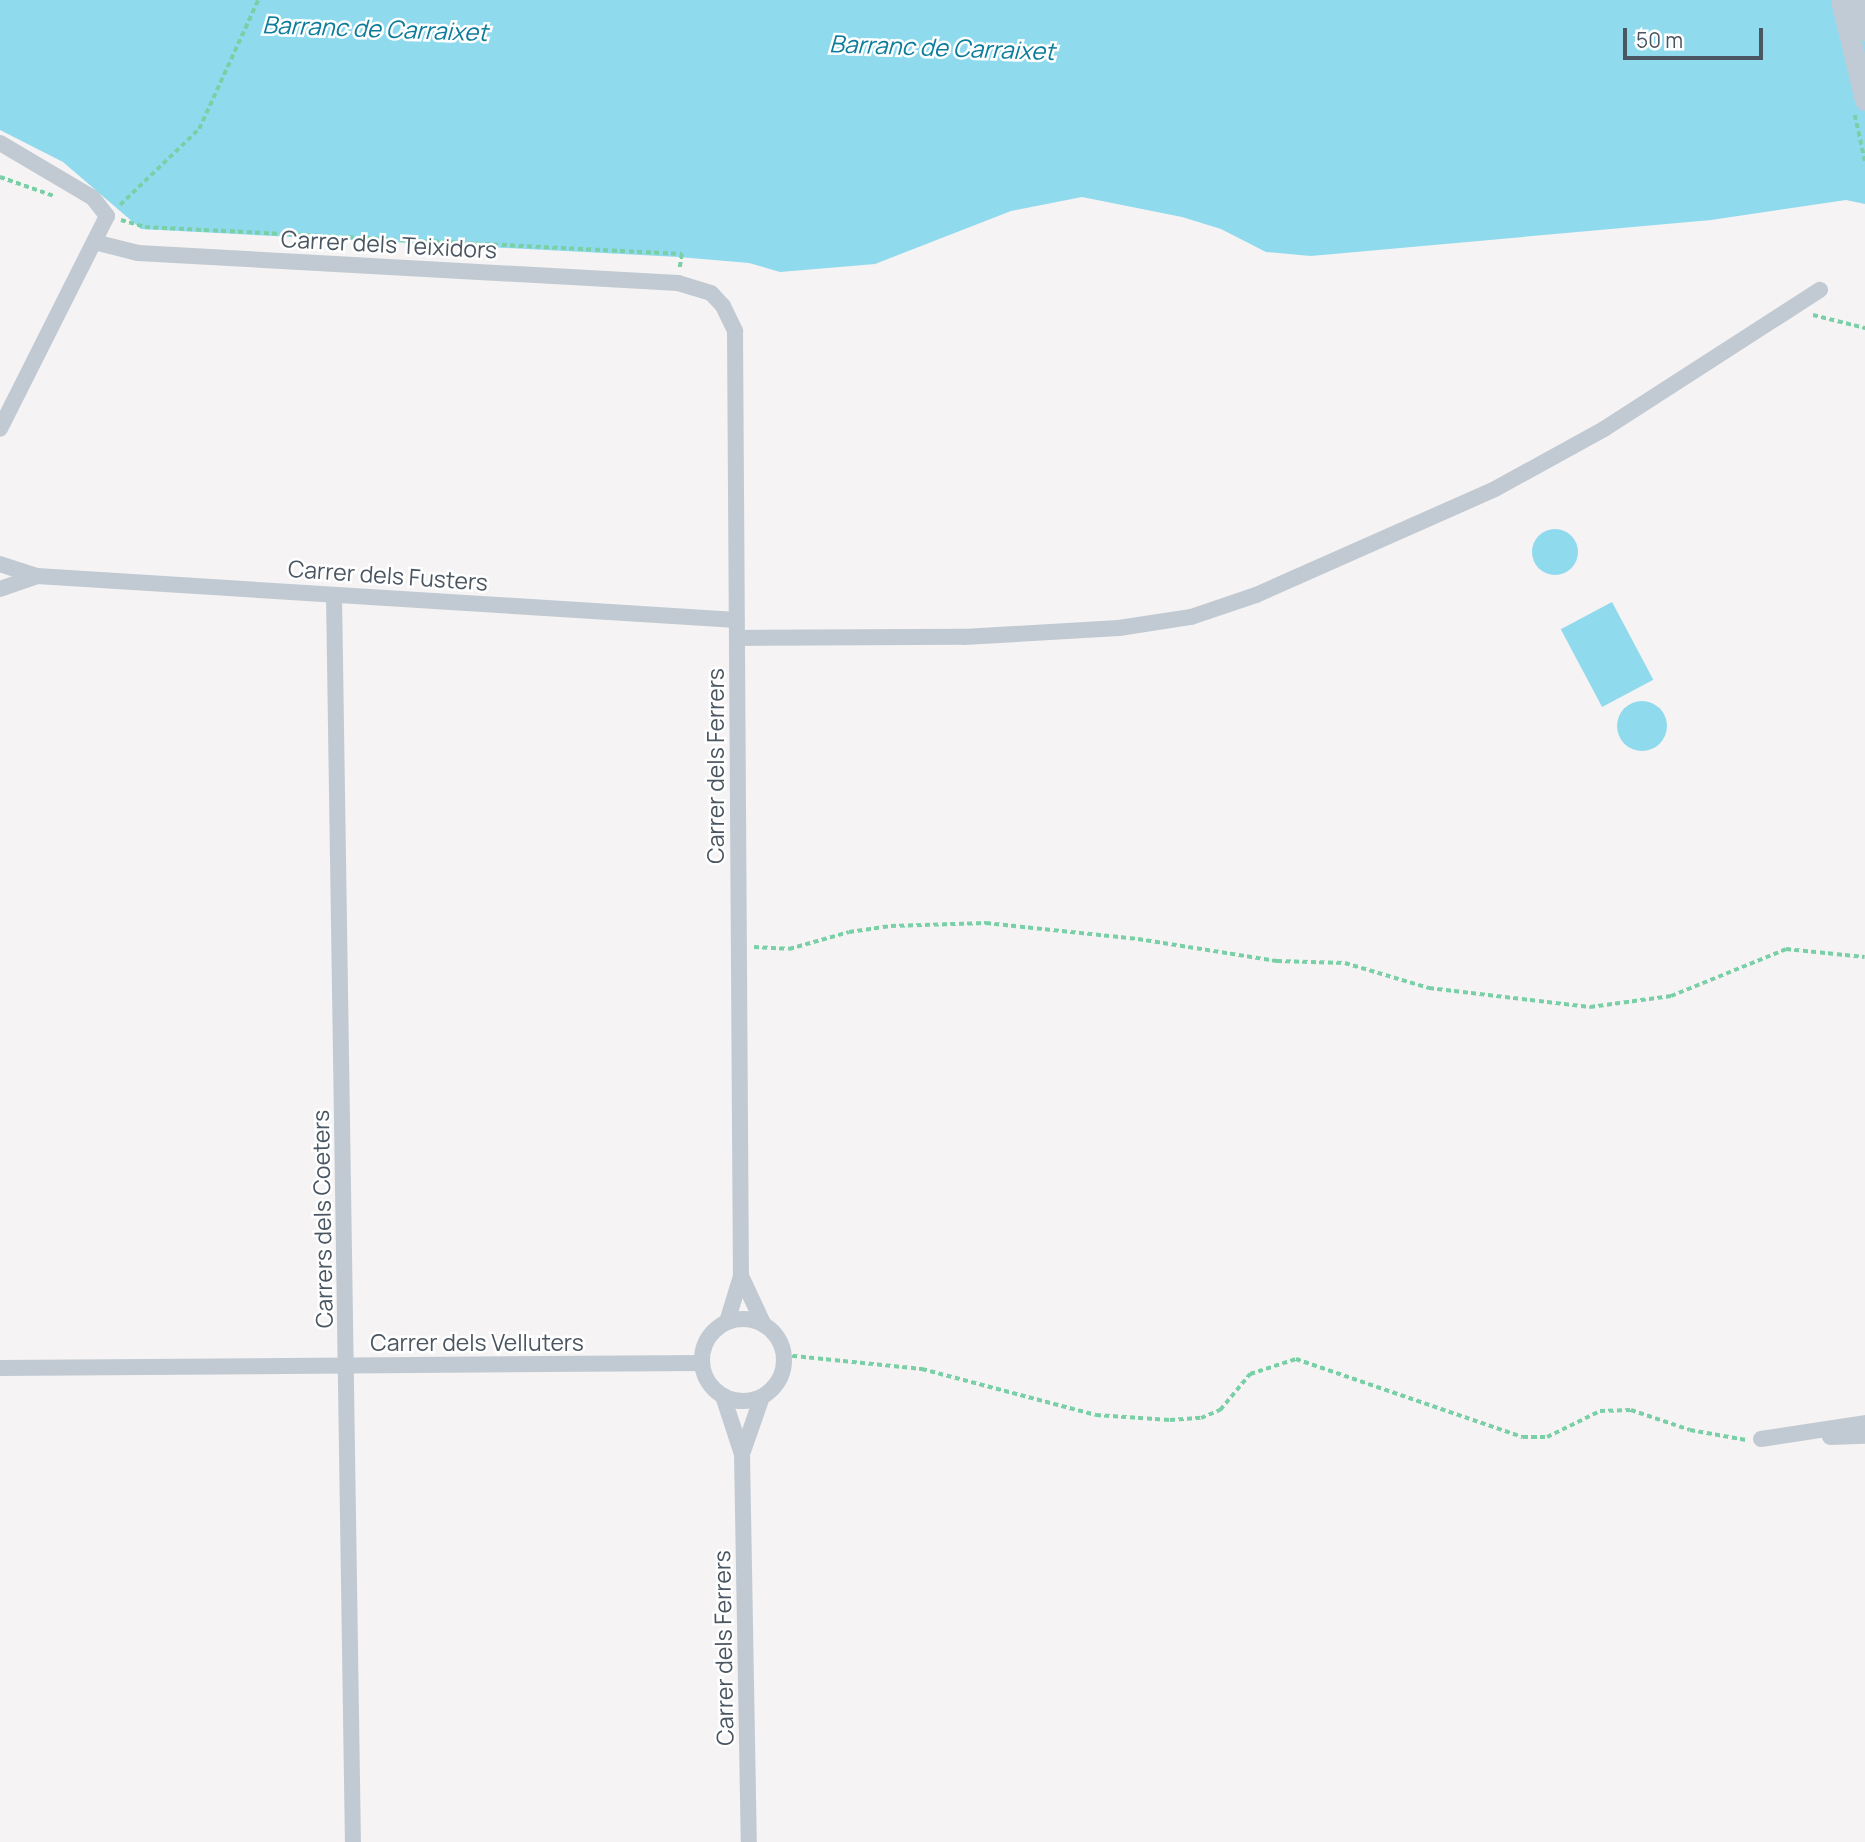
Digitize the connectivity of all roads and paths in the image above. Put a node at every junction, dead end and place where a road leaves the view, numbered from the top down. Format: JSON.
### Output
{"nodes":[{"id":1,"x":258,"y":0,"type":"edge"},
{"id":2,"x":1841,"y":0,"type":"edge"},
{"id":3,"x":1858,"y":0,"type":"edge"},
{"id":4,"x":1865,"y":30,"type":"edge"},
{"id":5,"x":1865,"y":100,"type":"edge"},
{"id":6,"x":0,"y":142,"type":"edge"},
{"id":7,"x":107,"y":216,"type":"junction"},
{"id":8,"x":94,"y":242,"type":"junction"},
{"id":9,"x":680,"y":284,"type":"junction"},
{"id":10,"x":1821,"y":290,"type":"dead end"},
{"id":11,"x":1789,"y":309,"type":"junction"},
{"id":12,"x":1863,"y":327,"type":"edge"},
{"id":13,"x":0,"y":429,"type":"edge"},
{"id":14,"x":0,"y":564,"type":"edge"},
{"id":15,"x":37,"y":576,"type":"junction"},
{"id":16,"x":0,"y":589,"type":"edge"},
{"id":17,"x":334,"y":595,"type":"junction"},
{"id":18,"x":737,"y":620,"type":"junction"},
{"id":19,"x":737,"y":638,"type":"junction"},
{"id":20,"x":739,"y":946,"type":"junction"},
{"id":21,"x":1865,"y":957,"type":"edge"},
{"id":22,"x":741,"y":1276,"type":"junction"},
{"id":23,"x":727,"y":1322,"type":"junction"},
{"id":24,"x":764,"y":1325,"type":"junction"},
{"id":25,"x":785,"y":1355,"type":"junction"},
{"id":26,"x":702,"y":1363,"type":"junction"},
{"id":27,"x":348,"y":1365,"type":"junction"},
{"id":28,"x":0,"y":1368,"type":"edge"},
{"id":29,"x":723,"y":1396,"type":"junction"},
{"id":30,"x":762,"y":1397,"type":"junction"},
{"id":31,"x":1865,"y":1423,"type":"edge"},
{"id":32,"x":1865,"y":1436,"type":"edge"},
{"id":33,"x":1761,"y":1439,"type":"junction"},
{"id":34,"x":742,"y":1454,"type":"junction"},
{"id":35,"x":353,"y":1842,"type":"edge"},
{"id":36,"x":749,"y":1842,"type":"edge"}],
"edges":[{"from":1,"to":7,"type":"path"},
{"from":2,"to":5,"type":"main road"},
{"from":3,"to":4,"type":"main road"},
{"from":6,"to":7,"type":"street"},
{"from":7,"to":8,"type":"street"},
{"from":7,"to":9,"type":"path"},
{"from":8,"to":9,"type":"street","name":"Carrer dels Teixidors"},
{"from":8,"to":13,"type":"street"},
{"from":9,"to":18,"type":"street","name":"Carrer dels Ferrers"},
{"from":10,"to":11,"type":"street"},
{"from":11,"to":12,"type":"path"},
{"from":11,"to":19,"type":"street"},
{"from":14,"to":15,"type":"street","name":"Carrer dels Fusters"},
{"from":15,"to":16,"type":"street","name":"Carrer dels Fusters"},
{"from":15,"to":17,"type":"street","name":"Carrer dels Fusters"},
{"from":17,"to":18,"type":"street","name":"Carrer dels Fusters"},
{"from":17,"to":27,"type":"street","name":"Carrers dels Coeters"},
{"from":18,"to":19,"type":"street","name":"Carrer dels Ferrers"},
{"from":19,"to":20,"type":"street","name":"Carrer dels Ferrers"},
{"from":20,"to":21,"type":"path"},
{"from":20,"to":22,"type":"street","name":"Carrer dels Ferrers"},
{"from":22,"to":23,"type":"street","name":"Carrer dels Ferrers"},
{"from":22,"to":24,"type":"street","name":"Carrer dels Ferrers"},
{"from":23,"to":24,"type":"street"},
{"from":23,"to":26,"type":"street"},
{"from":24,"to":25,"type":"street"},
{"from":25,"to":30,"type":"street"},
{"from":25,"to":33,"type":"path"},
{"from":26,"to":27,"type":"street","name":"Carrer dels Velluters"},
{"from":26,"to":29,"type":"street"},
{"from":27,"to":28,"type":"street","name":"Carrer dels Velluters"},
{"from":27,"to":35,"type":"street","name":"Carrers dels Coeters"},
{"from":29,"to":30,"type":"street"},
{"from":29,"to":34,"type":"street","name":"Carrer dels Ferrers"},
{"from":30,"to":34,"type":"street","name":"Carrer dels Ferrers"},
{"from":31,"to":33,"type":"street"},
{"from":32,"to":33,"type":"street"},
{"from":34,"to":36,"type":"street","name":"Carrer dels Ferrers"}]}
